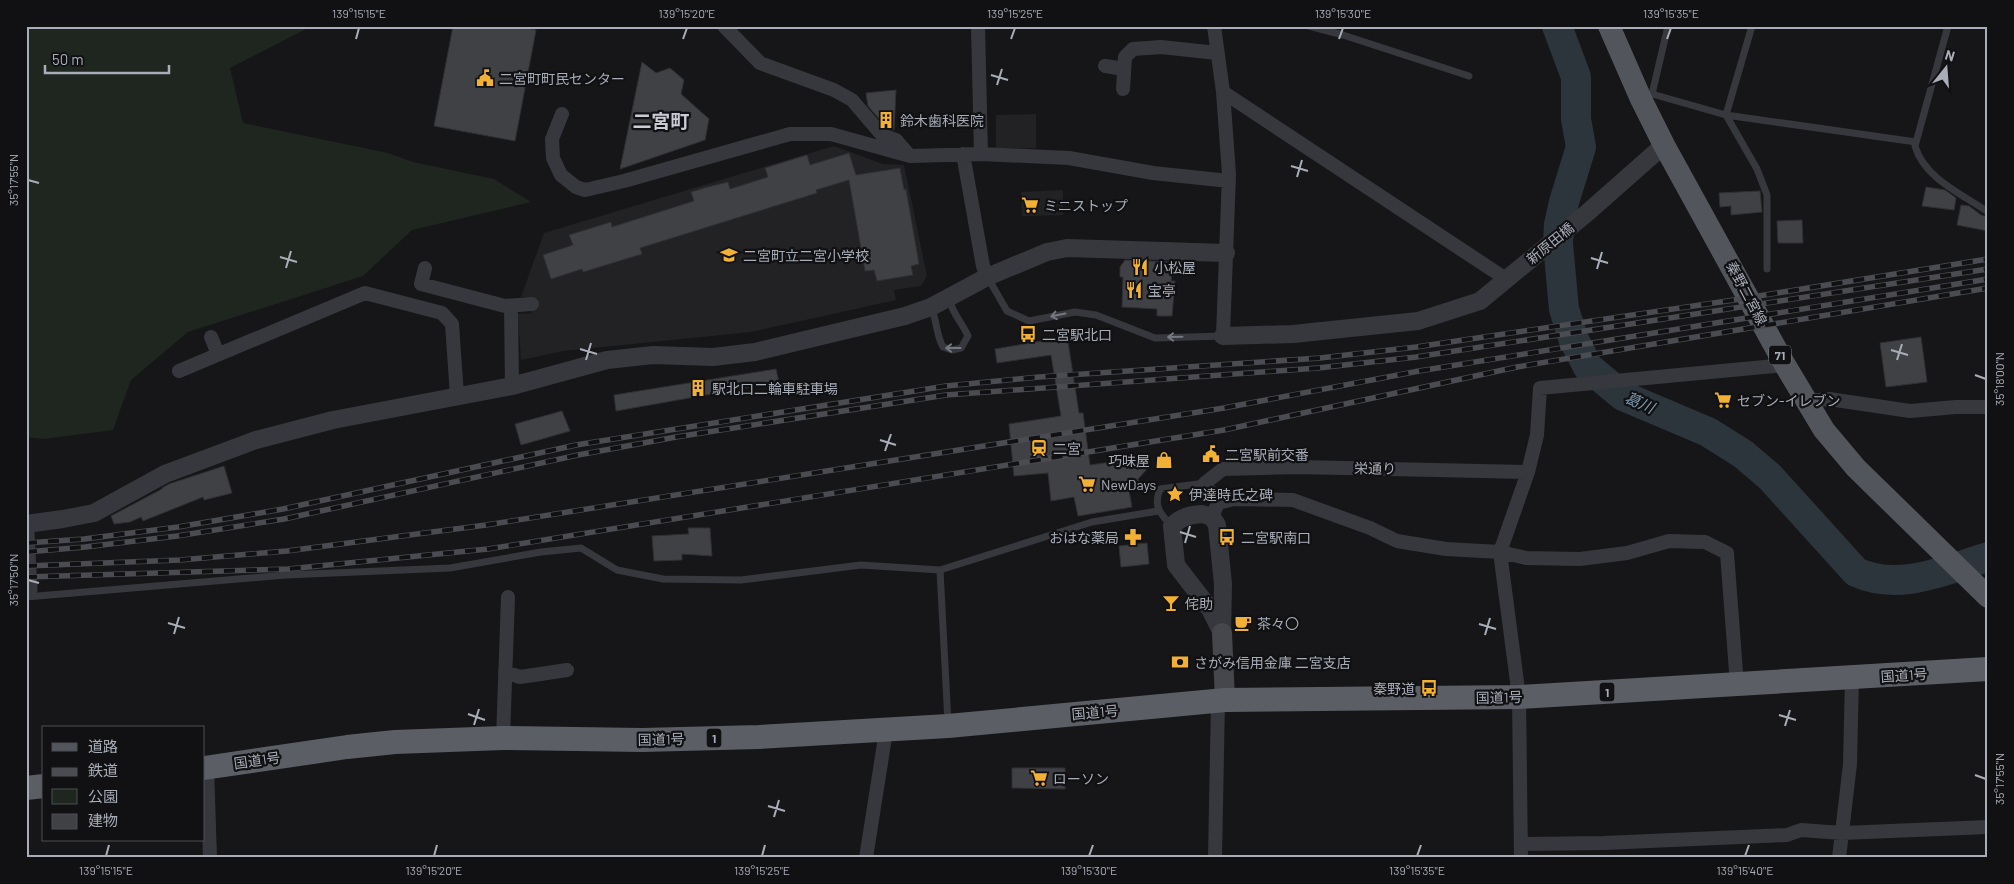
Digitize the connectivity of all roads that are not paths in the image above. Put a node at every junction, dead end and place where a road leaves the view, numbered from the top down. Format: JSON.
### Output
{"nodes":[{"id":1,"x":724,"y":26,"type":"edge"},
{"id":2,"x":978,"y":26,"type":"edge"},
{"id":3,"x":1214,"y":26,"type":"edge"},
{"id":4,"x":1309,"y":26,"type":"edge"},
{"id":5,"x":1608,"y":26,"type":"edge"},
{"id":6,"x":1668,"y":26,"type":"edge"},
{"id":7,"x":1752,"y":26,"type":"edge"},
{"id":8,"x":1948,"y":26,"type":"edge"},
{"id":9,"x":1217,"y":53,"type":"junction"},
{"id":10,"x":1105,"y":66,"type":"dead end"},
{"id":11,"x":1124,"y":69,"type":"junction"},
{"id":12,"x":1469,"y":76,"type":"dead end"},
{"id":13,"x":1123,"y":89,"type":"dead end"},
{"id":14,"x":1223,"y":92,"type":"junction"},
{"id":15,"x":1647,"y":97,"type":"junction"},
{"id":16,"x":562,"y":114,"type":"dead end"},
{"id":17,"x":1726,"y":114,"type":"junction"},
{"id":18,"x":1916,"y":142,"type":"junction"},
{"id":19,"x":1664,"y":145,"type":"junction"},
{"id":20,"x":963,"y":154,"type":"junction"},
{"id":21,"x":981,"y":154,"type":"junction"},
{"id":22,"x":910,"y":156,"type":"junction"},
{"id":23,"x":1229,"y":182,"type":"junction"},
{"id":24,"x":1988,"y":212,"type":"edge"},
{"id":25,"x":1226,"y":253,"type":"junction"},
{"id":26,"x":425,"y":268,"type":"dead end"},
{"id":27,"x":1767,"y":269,"type":"dead end"},
{"id":28,"x":1509,"y":277,"type":"junction"},
{"id":29,"x":987,"y":278,"type":"junction"},
{"id":30,"x":948,"y":298,"type":"junction"},
{"id":31,"x":532,"y":304,"type":"dead end"},
{"id":32,"x":511,"y":306,"type":"junction"},
{"id":33,"x":931,"y":307,"type":"junction"},
{"id":34,"x":210,"y":336,"type":"dead end"},
{"id":35,"x":1223,"y":336,"type":"junction"},
{"id":36,"x":218,"y":354,"type":"junction"},
{"id":37,"x":1785,"y":365,"type":"junction"},
{"id":38,"x":179,"y":371,"type":"dead end"},
{"id":39,"x":512,"y":386,"type":"junction"},
{"id":40,"x":457,"y":396,"type":"junction"},
{"id":41,"x":1807,"y":401,"type":"junction"},
{"id":42,"x":1988,"y":407,"type":"edge"},
{"id":43,"x":1528,"y":472,"type":"junction"},
{"id":44,"x":1205,"y":484,"type":"junction"},
{"id":45,"x":1215,"y":510,"type":"junction"},
{"id":46,"x":1158,"y":511,"type":"junction"},
{"id":47,"x":1172,"y":526,"type":"junction"},
{"id":48,"x":28,"y":528,"type":"edge"},
{"id":49,"x":1500,"y":552,"type":"junction"},
{"id":50,"x":940,"y":570,"type":"junction"},
{"id":51,"x":1187,"y":580,"type":"junction"},
{"id":52,"x":1223,"y":584,"type":"junction"},
{"id":53,"x":1984,"y":593,"type":"edge"},
{"id":54,"x":29,"y":594,"type":"edge"},
{"id":55,"x":508,"y":597,"type":"dead end"},
{"id":56,"x":1222,"y":633,"type":"junction"},
{"id":57,"x":1988,"y":669,"type":"edge"},
{"id":58,"x":567,"y":670,"type":"dead end"},
{"id":59,"x":505,"y":672,"type":"junction"},
{"id":60,"x":1852,"y":678,"type":"junction"},
{"id":61,"x":1737,"y":685,"type":"junction"},
{"id":62,"x":1518,"y":697,"type":"junction"},
{"id":63,"x":1222,"y":700,"type":"junction"},
{"id":64,"x":948,"y":726,"type":"junction"},
{"id":65,"x":886,"y":730,"type":"junction"},
{"id":66,"x":502,"y":738,"type":"junction"},
{"id":67,"x":206,"y":768,"type":"edge"},
{"id":68,"x":42,"y":786,"type":"edge"},
{"id":69,"x":26,"y":788,"type":"edge"},
{"id":70,"x":1988,"y":828,"type":"edge"},
{"id":71,"x":1842,"y":832,"type":"junction"},
{"id":72,"x":1521,"y":851,"type":"edge"},
{"id":73,"x":210,"y":858,"type":"edge"},
{"id":74,"x":866,"y":858,"type":"edge"},
{"id":75,"x":1214,"y":858,"type":"edge"},
{"id":76,"x":1839,"y":858,"type":"edge"}],
"edges":[{"from":1,"to":22,"type":"street"},
{"from":2,"to":21,"type":"street"},
{"from":3,"to":9,"type":"street"},
{"from":4,"to":12,"type":"lane"},
{"from":5,"to":15,"type":"main road","name":"秦野二宮線","number":"71"},
{"from":6,"to":15,"type":"lane"},
{"from":7,"to":17,"type":"lane"},
{"from":8,"to":18,"type":"lane"},
{"from":9,"to":11,"type":"street"},
{"from":9,"to":14,"type":"street"},
{"from":10,"to":11,"type":"street"},
{"from":11,"to":13,"type":"street"},
{"from":14,"to":23,"type":"street"},
{"from":14,"to":28,"type":"street"},
{"from":15,"to":17,"type":"lane"},
{"from":15,"to":19,"type":"main road","name":"秦野二宮線","number":"71"},
{"from":16,"to":22,"type":"street"},
{"from":17,"to":18,"type":"lane"},
{"from":17,"to":27,"type":"lane"},
{"from":18,"to":24,"type":"lane"},
{"from":19,"to":28,"type":"street","name":"新原田橋"},
{"from":19,"to":37,"type":"main road","name":"秦野二宮線","number":"71"},
{"from":20,"to":21,"type":"street"},
{"from":20,"to":22,"type":"street"},
{"from":20,"to":29,"type":"street"},
{"from":21,"to":23,"type":"street"},
{"from":23,"to":25,"type":"street"},
{"from":25,"to":29,"type":"street"},
{"from":25,"to":35,"type":"street"},
{"from":26,"to":32,"type":"street"},
{"from":28,"to":35,"type":"street","name":"新原田橋"},
{"from":29,"to":30,"type":"street"},
{"from":35,"to":29,"type":"lane","one_way":true},
{"from":30,"to":33,"type":"street"},
{"from":30,"to":33,"type":"lane","one_way":true},
{"from":31,"to":32,"type":"street"},
{"from":32,"to":39,"type":"street"},
{"from":33,"to":39,"type":"street"},
{"from":34,"to":36,"type":"street"},
{"from":36,"to":38,"type":"street"},
{"from":36,"to":40,"type":"street"},
{"from":37,"to":41,"type":"main road","name":"秦野二宮線","number":"71"},
{"from":37,"to":43,"type":"street"},
{"from":39,"to":40,"type":"street"},
{"from":40,"to":48,"type":"street"},
{"from":41,"to":42,"type":"street"},
{"from":41,"to":53,"type":"main road","name":"秦野二宮線","number":"71"},
{"from":43,"to":44,"type":"street","name":"栄通り"},
{"from":43,"to":49,"type":"street"},
{"from":44,"to":45,"type":"lane"},
{"from":44,"to":46,"type":"lane"},
{"from":45,"to":47,"type":"street"},
{"from":45,"to":49,"type":"street"},
{"from":45,"to":52,"type":"street"},
{"from":46,"to":47,"type":"lane"},
{"from":46,"to":50,"type":"lane"},
{"from":47,"to":51,"type":"street"},
{"from":48,"to":54,"type":"street"},
{"from":49,"to":61,"type":"street"},
{"from":49,"to":62,"type":"street"},
{"from":50,"to":54,"type":"lane"},
{"from":50,"to":64,"type":"lane"},
{"from":51,"to":52,"type":"street"},
{"from":51,"to":56,"type":"street"},
{"from":52,"to":56,"type":"street"},
{"from":55,"to":59,"type":"street"},
{"from":56,"to":63,"type":"main road"},
{"from":57,"to":60,"type":"highway","name":"国道1号","number":"1"},
{"from":58,"to":59,"type":"street"},
{"from":59,"to":66,"type":"street"},
{"from":60,"to":61,"type":"highway","name":"国道1号","number":"1"},
{"from":60,"to":71,"type":"street"},
{"from":61,"to":62,"type":"highway","name":"国道1号","number":"1"},
{"from":62,"to":63,"type":"highway","name":"国道1号","number":"1"},
{"from":62,"to":72,"type":"street"},
{"from":63,"to":64,"type":"highway","name":"国道1号","number":"1"},
{"from":63,"to":75,"type":"street"},
{"from":64,"to":65,"type":"highway","name":"国道1号","number":"1"},
{"from":65,"to":66,"type":"highway","name":"国道1号","number":"1"},
{"from":65,"to":74,"type":"street"},
{"from":66,"to":67,"type":"highway","name":"国道1号","number":"1"},
{"from":67,"to":73,"type":"street"},
{"from":68,"to":69,"type":"highway"},
{"from":70,"to":71,"type":"street"},
{"from":71,"to":72,"type":"street"},
{"from":71,"to":76,"type":"street"}]}
